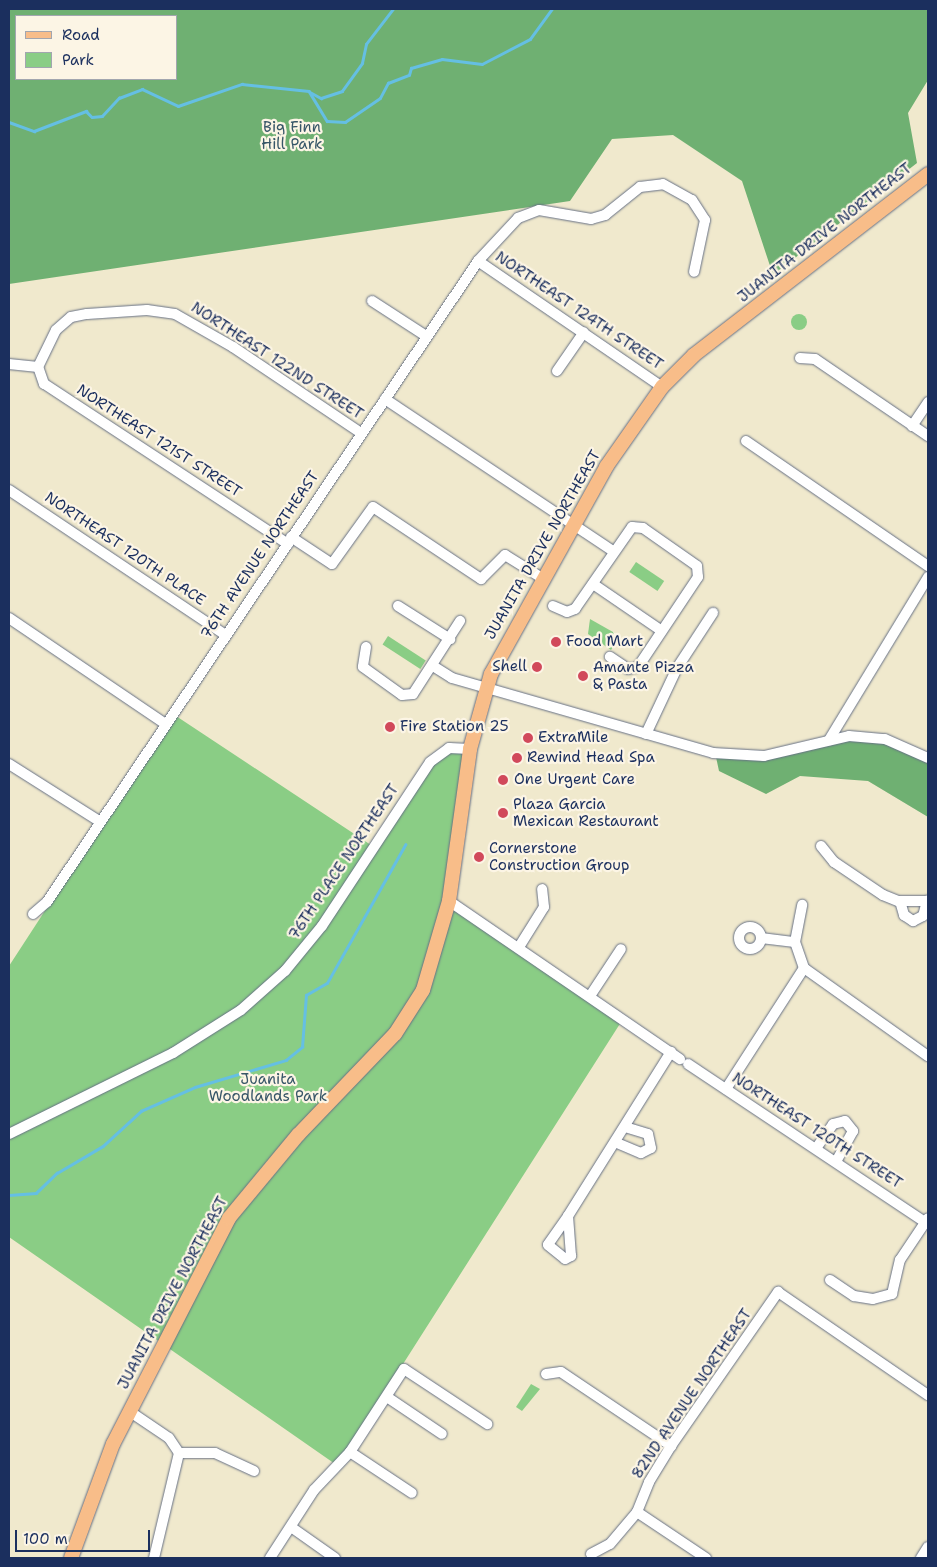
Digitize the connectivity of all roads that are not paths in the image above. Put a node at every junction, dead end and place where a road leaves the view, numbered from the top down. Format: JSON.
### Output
{"nodes":[{"id":1,"x":928,"y":174,"type":"edge"},
{"id":2,"x":478,"y":260,"type":"junction"},
{"id":3,"x":694,"y":272,"type":"dead end"},
{"id":4,"x":372,"y":301,"type":"dead end"},
{"id":5,"x":584,"y":332,"type":"junction"},
{"id":6,"x":426,"y":336,"type":"junction"},
{"id":7,"x":800,"y":358,"type":"dead end"},
{"id":8,"x":9,"y":364,"type":"edge"},
{"id":9,"x":38,"y":367,"type":"junction"},
{"id":10,"x":557,"y":371,"type":"dead end"},
{"id":11,"x":662,"y":387,"type":"junction"},
{"id":12,"x":385,"y":399,"type":"junction"},
{"id":13,"x":928,"y":402,"type":"edge"},
{"id":14,"x":912,"y":426,"type":"junction"},
{"id":15,"x":361,"y":433,"type":"junction"},
{"id":16,"x":928,"y":436,"type":"edge"},
{"id":17,"x":746,"y":441,"type":"dead end"},
{"id":18,"x":9,"y":490,"type":"edge"},
{"id":19,"x":573,"y":525,"type":"junction"},
{"id":20,"x":290,"y":541,"type":"junction"},
{"id":21,"x":614,"y":552,"type":"junction"},
{"id":22,"x":928,"y":566,"type":"edge"},
{"id":23,"x":928,"y":577,"type":"edge"},
{"id":24,"x":542,"y":578,"type":"junction"},
{"id":25,"x":592,"y":584,"type":"junction"},
{"id":26,"x":398,"y":606,"type":"dead end"},
{"id":27,"x":553,"y":606,"type":"dead end"},
{"id":28,"x":714,"y":613,"type":"dead end"},
{"id":29,"x":9,"y":618,"type":"edge"},
{"id":30,"x":460,"y":621,"type":"dead end"},
{"id":31,"x":662,"y":631,"type":"junction"},
{"id":32,"x":224,"y":634,"type":"junction"},
{"id":33,"x":450,"y":640,"type":"junction"},
{"id":34,"x":366,"y":647,"type":"dead end"},
{"id":35,"x":610,"y":657,"type":"dead end"},
{"id":36,"x":434,"y":666,"type":"junction"},
{"id":37,"x":486,"y":687,"type":"junction"},
{"id":38,"x":164,"y":723,"type":"junction"},
{"id":39,"x":646,"y":734,"type":"junction"},
{"id":40,"x":829,"y":740,"type":"junction"},
{"id":41,"x":470,"y":749,"type":"junction"},
{"id":42,"x":928,"y":758,"type":"edge"},
{"id":43,"x":9,"y":764,"type":"edge"},
{"id":44,"x":99,"y":821,"type":"junction"},
{"id":45,"x":821,"y":846,"type":"dead end"},
{"id":46,"x":542,"y":889,"type":"dead end"},
{"id":47,"x":449,"y":901,"type":"junction"},
{"id":48,"x":900,"y":901,"type":"junction"},
{"id":49,"x":928,"y":901,"type":"edge"},
{"id":50,"x":802,"y":905,"type":"dead end"},
{"id":51,"x":33,"y":914,"type":"dead end"},
{"id":52,"x":761,"y":938,"type":"dead end"},
{"id":53,"x":794,"y":942,"type":"junction"},
{"id":54,"x":518,"y":947,"type":"junction"},
{"id":55,"x":621,"y":949,"type":"dead end"},
{"id":56,"x":804,"y":968,"type":"junction"},
{"id":57,"x":590,"y":996,"type":"junction"},
{"id":58,"x":671,"y":1052,"type":"junction"},
{"id":59,"x":928,"y":1056,"type":"edge"},
{"id":60,"x":726,"y":1089,"type":"junction"},
{"id":61,"x":625,"y":1127,"type":"junction"},
{"id":62,"x":9,"y":1134,"type":"edge"},
{"id":63,"x":617,"y":1143,"type":"junction"},
{"id":64,"x":817,"y":1147,"type":"junction"},
{"id":65,"x":837,"y":1160,"type":"junction"},
{"id":66,"x":568,"y":1216,"type":"dead end"},
{"id":67,"x":927,"y":1221,"type":"edge"},
{"id":68,"x":830,"y":1280,"type":"dead end"},
{"id":69,"x":546,"y":1374,"type":"dead end"},
{"id":70,"x":928,"y":1395,"type":"edge"},
{"id":71,"x":387,"y":1397,"type":"junction"},
{"id":72,"x":129,"y":1411,"type":"junction"},
{"id":73,"x":487,"y":1424,"type":"dead end"},
{"id":74,"x":442,"y":1434,"type":"dead end"},
{"id":75,"x":671,"y":1446,"type":"junction"},
{"id":76,"x":350,"y":1452,"type":"junction"},
{"id":77,"x":179,"y":1453,"type":"junction"},
{"id":78,"x":254,"y":1471,"type":"dead end"},
{"id":79,"x":412,"y":1494,"type":"dead end"},
{"id":80,"x":638,"y":1512,"type":"junction"},
{"id":81,"x":291,"y":1526,"type":"junction"},
{"id":82,"x":928,"y":1547,"type":"edge"},
{"id":83,"x":595,"y":1555,"type":"edge"},
{"id":84,"x":70,"y":1558,"type":"edge"},
{"id":85,"x":154,"y":1558,"type":"edge"},
{"id":86,"x":270,"y":1558,"type":"edge"},
{"id":87,"x":336,"y":1558,"type":"edge"},
{"id":88,"x":706,"y":1558,"type":"edge"},
{"id":89,"x":921,"y":1558,"type":"edge"}],
"edges":[{"from":1,"to":11,"type":"main road","name":"JUANITA DRIVE NORTHEAST"},
{"from":2,"to":3,"type":"street","name":"76TH AVENUE NORTHEAST"},
{"from":2,"to":5,"type":"street","name":"NORTHEAST 124TH STREET"},
{"from":2,"to":6,"type":"street","name":"76TH AVENUE NORTHEAST"},
{"from":4,"to":6,"type":"street"},
{"from":5,"to":10,"type":"street"},
{"from":5,"to":11,"type":"street","name":"NORTHEAST 124TH STREET"},
{"from":6,"to":12,"type":"street","name":"76TH AVENUE NORTHEAST"},
{"from":7,"to":14,"type":"street"},
{"from":8,"to":9,"type":"street"},
{"from":9,"to":15,"type":"street","name":"NORTHEAST 122ND STREET"},
{"from":9,"to":20,"type":"street","name":"NORTHEAST 121ST STREET"},
{"from":11,"to":19,"type":"main road","name":"JUANITA DRIVE NORTHEAST"},
{"from":12,"to":15,"type":"street","name":"76TH AVENUE NORTHEAST"},
{"from":12,"to":19,"type":"street"},
{"from":13,"to":14,"type":"street"},
{"from":14,"to":16,"type":"street"},
{"from":15,"to":20,"type":"street","name":"76TH AVENUE NORTHEAST"},
{"from":17,"to":22,"type":"street"},
{"from":18,"to":32,"type":"street","name":"NORTHEAST 120TH PLACE"},
{"from":19,"to":21,"type":"street"},
{"from":19,"to":24,"type":"main road","name":"JUANITA DRIVE NORTHEAST"},
{"from":20,"to":24,"type":"street","name":"NORTHEAST 121ST STREET"},
{"from":20,"to":32,"type":"street","name":"76TH AVENUE NORTHEAST"},
{"from":21,"to":25,"type":"street"},
{"from":21,"to":31,"type":"street"},
{"from":23,"to":40,"type":"street"},
{"from":24,"to":37,"type":"main road","name":"JUANITA DRIVE NORTHEAST"},
{"from":25,"to":27,"type":"street"},
{"from":25,"to":31,"type":"street"},
{"from":26,"to":33,"type":"street"},
{"from":28,"to":39,"type":"street"},
{"from":29,"to":38,"type":"street"},
{"from":30,"to":33,"type":"street"},
{"from":31,"to":35,"type":"street"},
{"from":32,"to":38,"type":"street","name":"76TH AVENUE NORTHEAST"},
{"from":33,"to":36,"type":"street"},
{"from":34,"to":36,"type":"street"},
{"from":36,"to":37,"type":"street"},
{"from":37,"to":39,"type":"street"},
{"from":37,"to":41,"type":"main road","name":"JUANITA DRIVE NORTHEAST"},
{"from":38,"to":44,"type":"street","name":"76TH AVENUE NORTHEAST"},
{"from":39,"to":40,"type":"street"},
{"from":40,"to":42,"type":"street"},
{"from":41,"to":47,"type":"main road","name":"JUANITA DRIVE NORTHEAST"},
{"from":41,"to":62,"type":"street","name":"76TH PLACE NORTHEAST"},
{"from":43,"to":44,"type":"street"},
{"from":44,"to":51,"type":"street","name":"76TH AVENUE NORTHEAST"},
{"from":45,"to":48,"type":"street"},
{"from":46,"to":54,"type":"street"},
{"from":47,"to":54,"type":"street","name":"NORTHEAST 120TH STREET"},
{"from":47,"to":72,"type":"main road","name":"JUANITA DRIVE NORTHEAST"},
{"from":48,"to":49,"type":"street"},
{"from":48,"to":49,"type":"street"},
{"from":50,"to":53,"type":"street"},
{"from":52,"to":53,"type":"street"},
{"from":53,"to":56,"type":"street"},
{"from":54,"to":57,"type":"street","name":"NORTHEAST 120TH STREET"},
{"from":55,"to":57,"type":"street"},
{"from":56,"to":59,"type":"street"},
{"from":56,"to":60,"type":"street"},
{"from":57,"to":58,"type":"street","name":"NORTHEAST 120TH STREET"},
{"from":58,"to":60,"type":"street","name":"NORTHEAST 120TH STREET"},
{"from":58,"to":61,"type":"street"},
{"from":60,"to":64,"type":"street","name":"NORTHEAST 120TH STREET"},
{"from":61,"to":63,"type":"street"},
{"from":61,"to":63,"type":"street"},
{"from":63,"to":66,"type":"street"},
{"from":64,"to":65,"type":"street","name":"NORTHEAST 120TH STREET"},
{"from":64,"to":65,"type":"street"},
{"from":65,"to":67,"type":"street","name":"NORTHEAST 120TH STREET"},
{"from":67,"to":68,"type":"street"},
{"from":69,"to":75,"type":"street"},
{"from":70,"to":75,"type":"street","name":"82ND AVENUE NORTHEAST"},
{"from":71,"to":73,"type":"street"},
{"from":71,"to":74,"type":"street"},
{"from":71,"to":76,"type":"street"},
{"from":72,"to":77,"type":"street"},
{"from":72,"to":84,"type":"main road","name":"JUANITA DRIVE NORTHEAST"},
{"from":75,"to":80,"type":"street","name":"82ND AVENUE NORTHEAST"},
{"from":76,"to":79,"type":"street"},
{"from":76,"to":81,"type":"street"},
{"from":77,"to":78,"type":"street"},
{"from":77,"to":85,"type":"street"},
{"from":80,"to":83,"type":"street","name":"82ND AVENUE NORTHEAST"},
{"from":80,"to":88,"type":"street"},
{"from":81,"to":86,"type":"street"},
{"from":81,"to":87,"type":"street"},
{"from":82,"to":89,"type":"street"}]}
